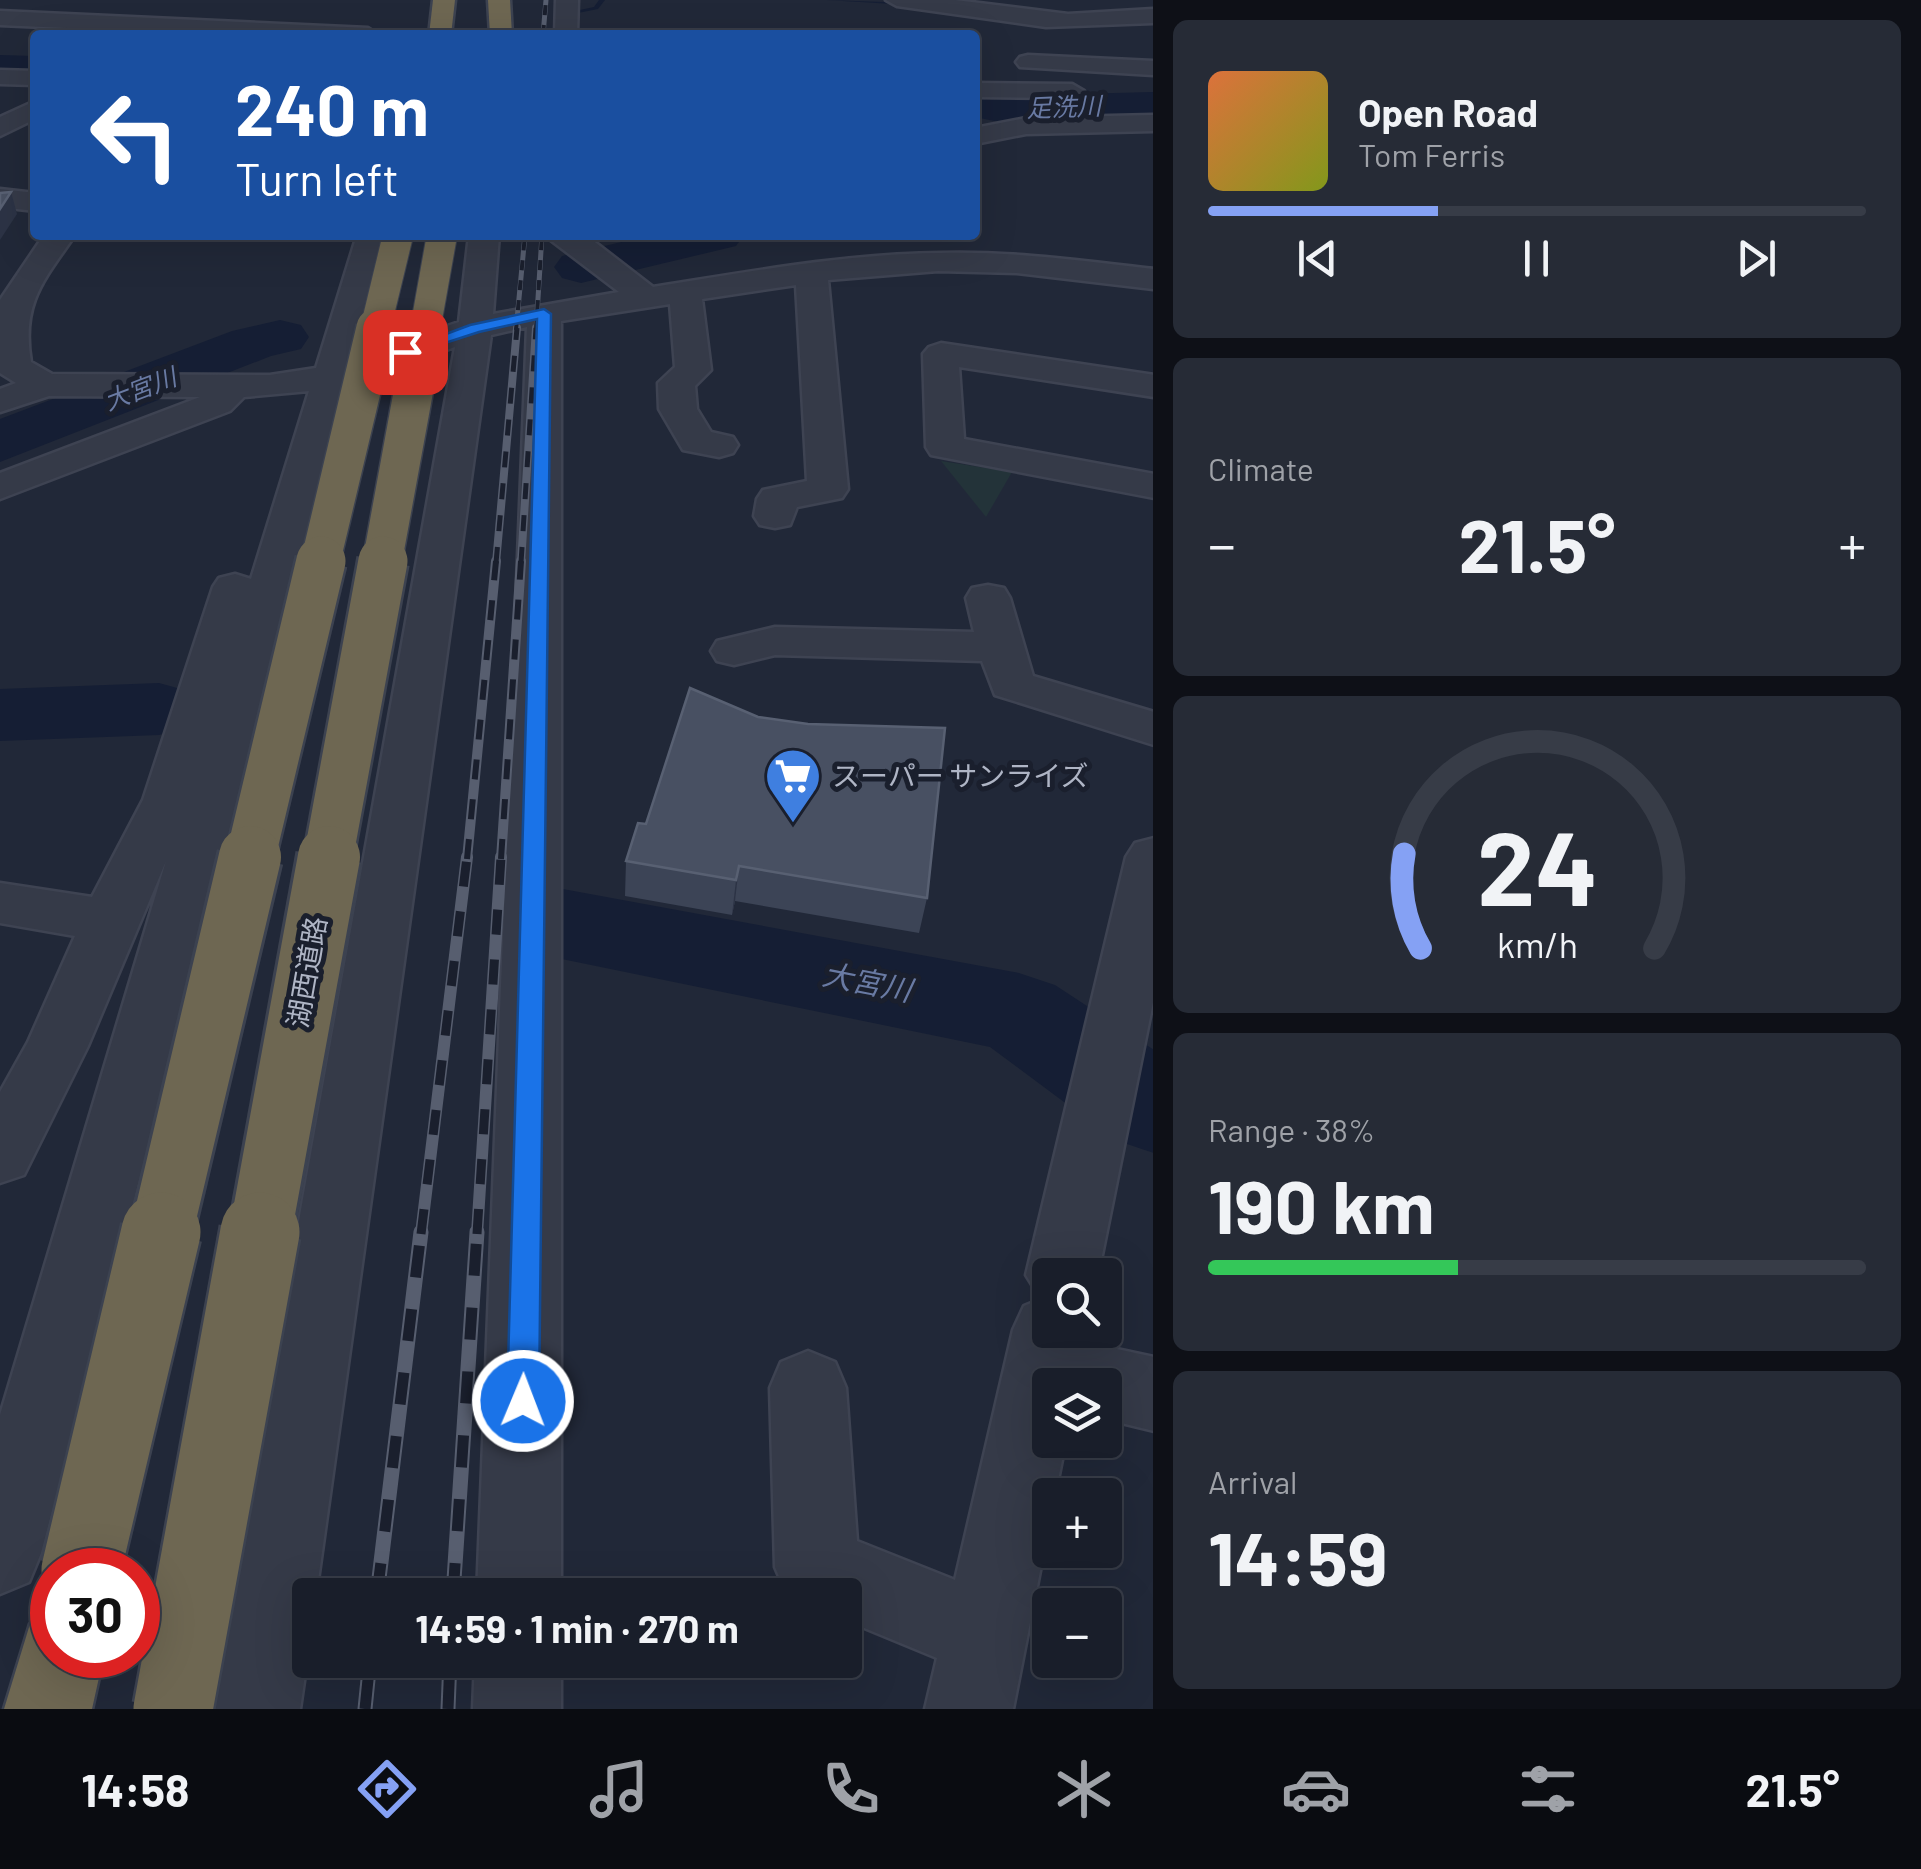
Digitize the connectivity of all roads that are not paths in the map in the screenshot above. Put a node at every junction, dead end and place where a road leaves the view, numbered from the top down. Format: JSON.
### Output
{"nodes":[{"id":1,"x":424,"y":0,"type":"edge"},
{"id":2,"x":444,"y":0,"type":"edge"},
{"id":3,"x":499,"y":0,"type":"edge"},
{"id":4,"x":568,"y":0,"type":"edge"},
{"id":5,"x":897,"y":0,"type":"edge"},
{"id":6,"x":1082,"y":0,"type":"edge"},
{"id":7,"x":190,"y":6,"type":"dead end"},
{"id":8,"x":222,"y":6,"type":"dead end"},
{"id":9,"x":83,"y":10,"type":"edge"},
{"id":10,"x":1122,"y":16,"type":"junction"},
{"id":11,"x":1153,"y":16,"type":"edge"},
{"id":12,"x":0,"y":18,"type":"edge"},
{"id":13,"x":54,"y":30,"type":"edge"},
{"id":14,"x":202,"y":30,"type":"edge"},
{"id":15,"x":209,"y":30,"type":"edge"},
{"id":16,"x":424,"y":30,"type":"edge"},
{"id":17,"x":441,"y":30,"type":"edge"},
{"id":18,"x":501,"y":30,"type":"edge"},
{"id":19,"x":566,"y":30,"type":"edge"},
{"id":20,"x":994,"y":44,"type":"dead end"},
{"id":21,"x":1153,"y":68,"type":"edge"},
{"id":22,"x":0,"y":76,"type":"edge"},
{"id":23,"x":30,"y":78,"type":"edge"},
{"id":24,"x":1153,"y":87,"type":"edge"},
{"id":25,"x":980,"y":90,"type":"edge"},
{"id":26,"x":30,"y":112,"type":"edge"},
{"id":27,"x":1153,"y":123,"type":"edge"},
{"id":28,"x":0,"y":128,"type":"edge"},
{"id":29,"x":980,"y":135,"type":"edge"},
{"id":30,"x":0,"y":198,"type":"edge"},
{"id":31,"x":30,"y":201,"type":"edge"},
{"id":32,"x":56,"y":240,"type":"edge"},
{"id":33,"x":371,"y":240,"type":"edge"},
{"id":34,"x":397,"y":240,"type":"edge"},
{"id":35,"x":441,"y":240,"type":"edge"},
{"id":36,"x":484,"y":240,"type":"edge"},
{"id":37,"x":563,"y":240,"type":"edge"},
{"id":38,"x":568,"y":240,"type":"edge"},
{"id":39,"x":832,"y":240,"type":"edge"},
{"id":40,"x":820,"y":271,"type":"junction"},
{"id":41,"x":1153,"y":278,"type":"edge"},
{"id":42,"x":635,"y":287,"type":"junction"},
{"id":43,"x":686,"y":292,"type":"junction"},
{"id":44,"x":550,"y":312,"type":"junction"},
{"id":45,"x":476,"y":328,"type":"junction"},
{"id":46,"x":335,"y":376,"type":"junction"},
{"id":47,"x":57,"y":385,"type":"junction"},
{"id":48,"x":234,"y":386,"type":"junction"},
{"id":49,"x":1153,"y":386,"type":"edge"},
{"id":50,"x":0,"y":402,"type":"edge"},
{"id":51,"x":718,"y":444,"type":"dead end"},
{"id":52,"x":1153,"y":486,"type":"edge"},
{"id":53,"x":0,"y":487,"type":"edge"},
{"id":54,"x":775,"y":516,"type":"dead end"},
{"id":55,"x":988,"y":598,"type":"dead end"},
{"id":56,"x":1002,"y":647,"type":"junction"},
{"id":57,"x":734,"y":651,"type":"dead end"},
{"id":58,"x":1153,"y":728,"type":"edge"},
{"id":59,"x":189,"y":802,"type":"junction"},
{"id":60,"x":1153,"y":862,"type":"edge"},
{"id":61,"x":0,"y":903,"type":"edge"},
{"id":62,"x":110,"y":921,"type":"junction"},
{"id":63,"x":0,"y":1155,"type":"edge"},
{"id":64,"x":1066,"y":1258,"type":"edge"},
{"id":65,"x":1046,"y":1350,"type":"edge"},
{"id":66,"x":808,"y":1388,"type":"dead end"},
{"id":67,"x":1153,"y":1394,"type":"edge"},
{"id":68,"x":86,"y":1548,"type":"edge"},
{"id":69,"x":0,"y":1553,"type":"edge"},
{"id":70,"x":520,"y":1578,"type":"edge"},
{"id":71,"x":976,"y":1671,"type":"edge"},
{"id":72,"x":55,"y":1678,"type":"edge"},
{"id":73,"x":518,"y":1678,"type":"edge"},
{"id":74,"x":48,"y":1709,"type":"edge"},
{"id":75,"x":173,"y":1709,"type":"edge"},
{"id":76,"x":256,"y":1709,"type":"edge"},
{"id":77,"x":517,"y":1709,"type":"edge"}],
"edges":[{"from":1,"to":16,"type":"highway"},
{"from":2,"to":17,"type":"highway"},
{"from":3,"to":18,"type":"highway"},
{"from":4,"to":19,"type":"street"},
{"from":5,"to":10,"type":"street"},
{"from":6,"to":10,"type":"street"},
{"from":7,"to":9,"type":"street"},
{"from":8,"to":15,"type":"street"},
{"from":9,"to":12,"type":"street"},
{"from":9,"to":13,"type":"street"},
{"from":9,"to":14,"type":"street"},
{"from":10,"to":11,"type":"street"},
{"from":20,"to":21,"type":"street"},
{"from":22,"to":23,"type":"street"},
{"from":24,"to":25,"type":"street"},
{"from":26,"to":28,"type":"street"},
{"from":27,"to":29,"type":"street"},
{"from":30,"to":31,"type":"street"},
{"from":32,"to":47,"type":"street"},
{"from":33,"to":46,"type":"street"},
{"from":34,"to":68,"type":"highway","bridge":true},
{"from":35,"to":75,"type":"highway","name":"湖西道路","bridge":true},
{"from":36,"to":45,"type":"street"},
{"from":37,"to":44,"type":"street"},
{"from":38,"to":42,"type":"street"},
{"from":39,"to":40,"type":"street"},
{"from":40,"to":41,"type":"street"},
{"from":40,"to":43,"type":"street"},
{"from":40,"to":54,"type":"street"},
{"from":42,"to":43,"type":"street"},
{"from":42,"to":44,"type":"street"},
{"from":43,"to":51,"type":"street"},
{"from":44,"to":45,"type":"street"},
{"from":44,"to":70,"type":"street"},
{"from":45,"to":46,"type":"street"},
{"from":45,"to":76,"type":"street"},
{"from":46,"to":48,"type":"street"},
{"from":46,"to":59,"type":"street"},
{"from":47,"to":48,"type":"street"},
{"from":47,"to":50,"type":"street"},
{"from":48,"to":53,"type":"street"},
{"from":49,"to":52,"type":"street"},
{"from":55,"to":56,"type":"street"},
{"from":56,"to":57,"type":"street"},
{"from":56,"to":58,"type":"street"},
{"from":59,"to":62,"type":"street"},
{"from":59,"to":69,"type":"street"},
{"from":60,"to":64,"type":"street"},
{"from":61,"to":62,"type":"street"},
{"from":62,"to":63,"type":"street"},
{"from":65,"to":67,"type":"street"},
{"from":65,"to":71,"type":"street"},
{"from":66,"to":71,"type":"street"},
{"from":72,"to":74,"type":"highway"},
{"from":73,"to":77,"type":"street"}]}
